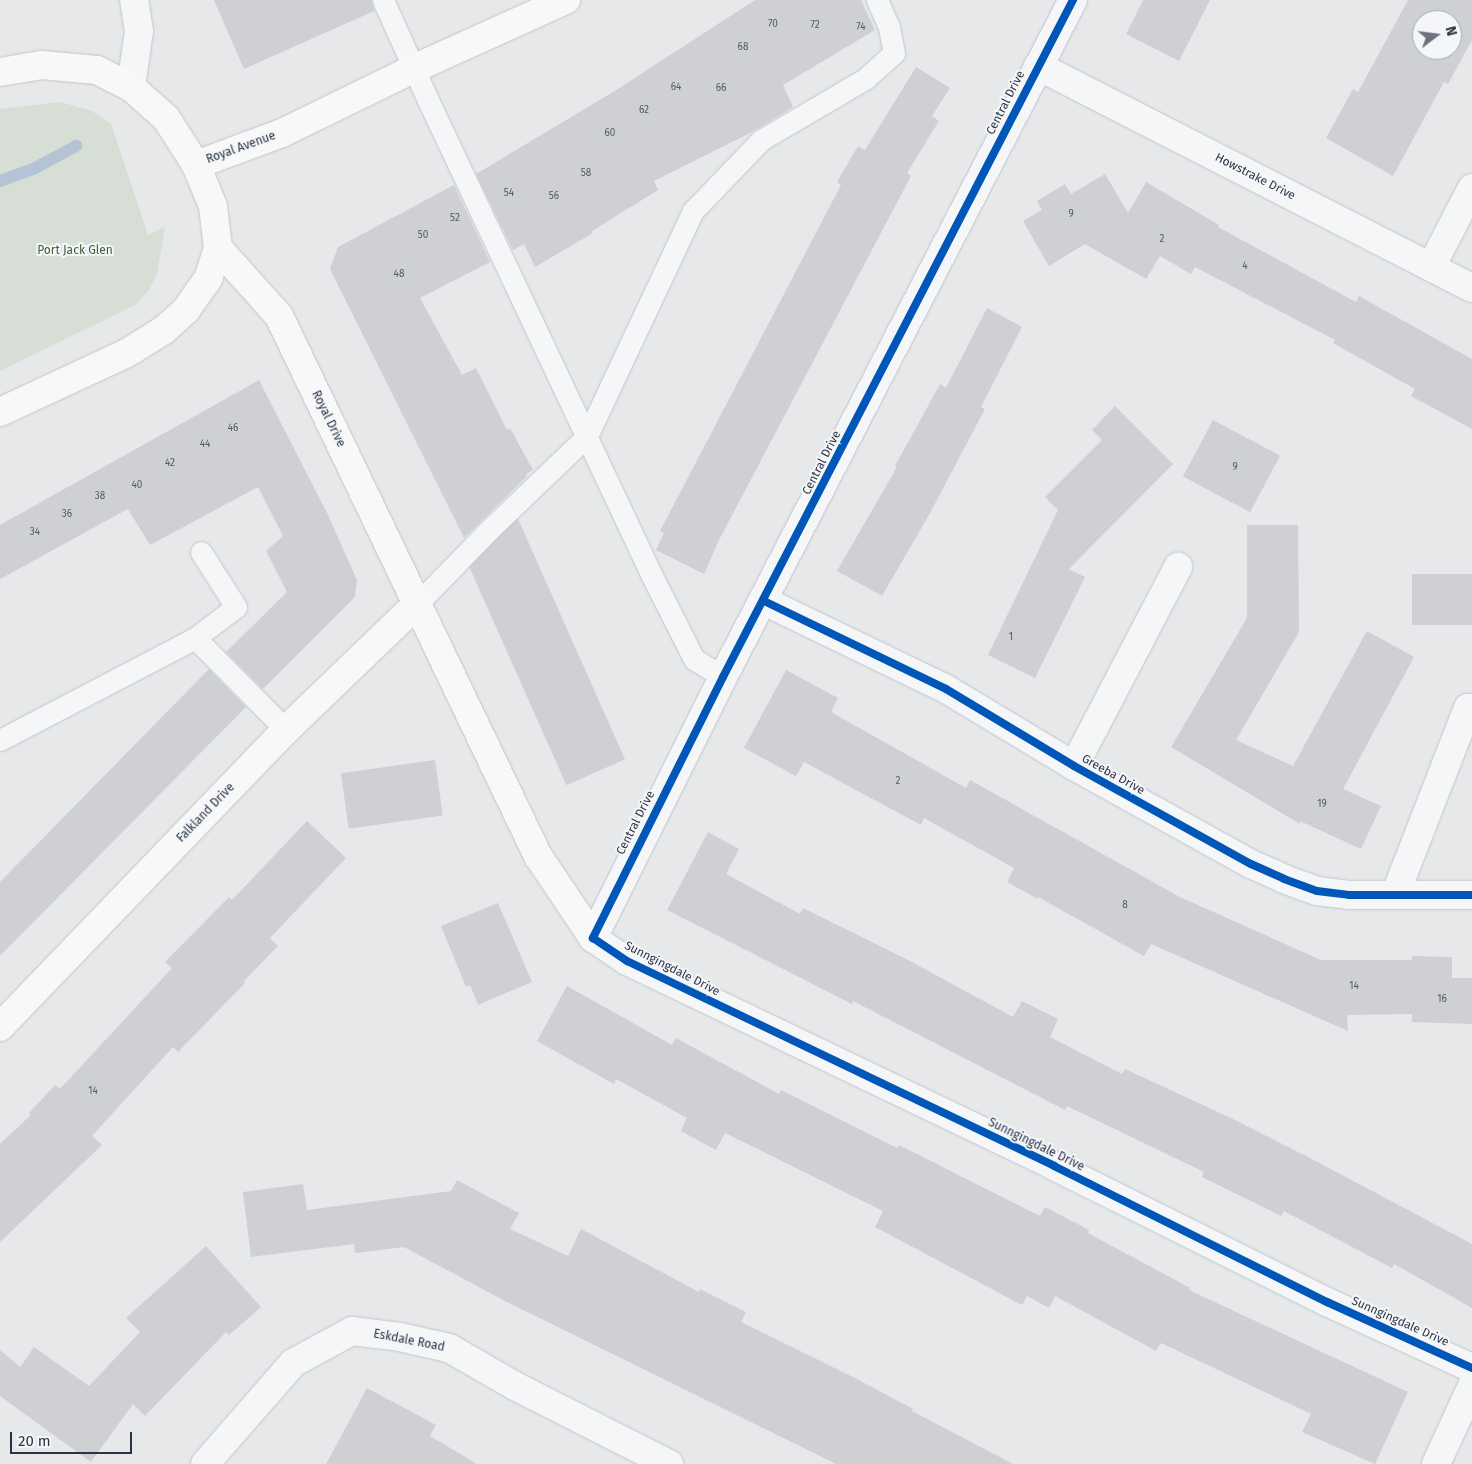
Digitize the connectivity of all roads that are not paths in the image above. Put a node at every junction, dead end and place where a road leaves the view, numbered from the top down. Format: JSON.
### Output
{"nodes":[{"id":1,"x":134,"y":0,"type":"edge"},
{"id":2,"x":383,"y":0,"type":"edge"},
{"id":3,"x":566,"y":0,"type":"edge"},
{"id":4,"x":877,"y":0,"type":"edge"},
{"id":5,"x":1073,"y":0,"type":"edge"},
{"id":6,"x":1038,"y":66,"type":"junction"},
{"id":7,"x":413,"y":69,"type":"junction"},
{"id":8,"x":0,"y":72,"type":"edge"},
{"id":9,"x":131,"y":87,"type":"junction"},
{"id":10,"x":196,"y":165,"type":"junction"},
{"id":11,"x":1472,"y":188,"type":"edge"},
{"id":12,"x":218,"y":248,"type":"junction"},
{"id":13,"x":1431,"y":267,"type":"junction"},
{"id":14,"x":1472,"y":288,"type":"edge"},
{"id":15,"x":0,"y":412,"type":"edge"},
{"id":16,"x":586,"y":436,"type":"junction"},
{"id":17,"x":201,"y":552,"type":"dead end"},
{"id":18,"x":1178,"y":567,"type":"dead end"},
{"id":19,"x":764,"y":601,"type":"junction"},
{"id":20,"x":418,"y":604,"type":"junction"},
{"id":21,"x":196,"y":638,"type":"junction"},
{"id":22,"x":723,"y":677,"type":"junction"},
{"id":23,"x":1468,"y":708,"type":"dead end"},
{"id":24,"x":286,"y":730,"type":"junction"},
{"id":25,"x":0,"y":740,"type":"edge"},
{"id":26,"x":1074,"y":766,"type":"junction"},
{"id":27,"x":1395,"y":895,"type":"junction"},
{"id":28,"x":1472,"y":895,"type":"edge"},
{"id":29,"x":593,"y":938,"type":"junction"},
{"id":30,"x":0,"y":1027,"type":"edge"},
{"id":31,"x":1472,"y":1368,"type":"edge"},
{"id":32,"x":1472,"y":1386,"type":"edge"},
{"id":33,"x":204,"y":1464,"type":"edge"},
{"id":34,"x":669,"y":1464,"type":"edge"},
{"id":35,"x":1436,"y":1464,"type":"edge"}],
"edges":[{"from":1,"to":9,"type":"street"},
{"from":2,"to":7,"type":"lane"},
{"from":3,"to":7,"type":"main road","name":"Royal Avenue"},
{"from":4,"to":16,"type":"lane"},
{"from":5,"to":6,"type":"street","name":"Central Drive"},
{"from":6,"to":13,"type":"street","name":"Howstrake Drive"},
{"from":6,"to":19,"type":"street","name":"Central Drive"},
{"from":7,"to":10,"type":"main road","name":"Royal Avenue"},
{"from":7,"to":16,"type":"lane"},
{"from":8,"to":9,"type":"main road"},
{"from":9,"to":10,"type":"main road"},
{"from":10,"to":12,"type":"main road","name":"Royal Avenue"},
{"from":11,"to":13,"type":"street"},
{"from":12,"to":15,"type":"main road","name":"Royal Avenue"},
{"from":12,"to":20,"type":"main road","name":"Royal Drive"},
{"from":13,"to":14,"type":"street","name":"Howstrake Drive"},
{"from":16,"to":20,"type":"lane"},
{"from":16,"to":22,"type":"lane"},
{"from":17,"to":21,"type":"lane"},
{"from":18,"to":26,"type":"street","name":"Greeba Drive"},
{"from":19,"to":22,"type":"street","name":"Central Drive"},
{"from":19,"to":26,"type":"street","name":"Greeba Drive"},
{"from":20,"to":24,"type":"main road","name":"Falkland Drive"},
{"from":20,"to":29,"type":"main road","name":"Sunngingdale Drive"},
{"from":21,"to":24,"type":"lane"},
{"from":21,"to":25,"type":"lane"},
{"from":22,"to":29,"type":"street","name":"Central Drive"},
{"from":23,"to":27,"type":"street"},
{"from":24,"to":30,"type":"main road","name":"Falkland Drive"},
{"from":26,"to":27,"type":"street","name":"Greeba Drive"},
{"from":27,"to":28,"type":"street","name":"Greeba Drive"},
{"from":29,"to":31,"type":"street","name":"Sunngingdale Drive"},
{"from":32,"to":35,"type":"street"},
{"from":33,"to":34,"type":"street","name":"Eskdale Road"}]}
